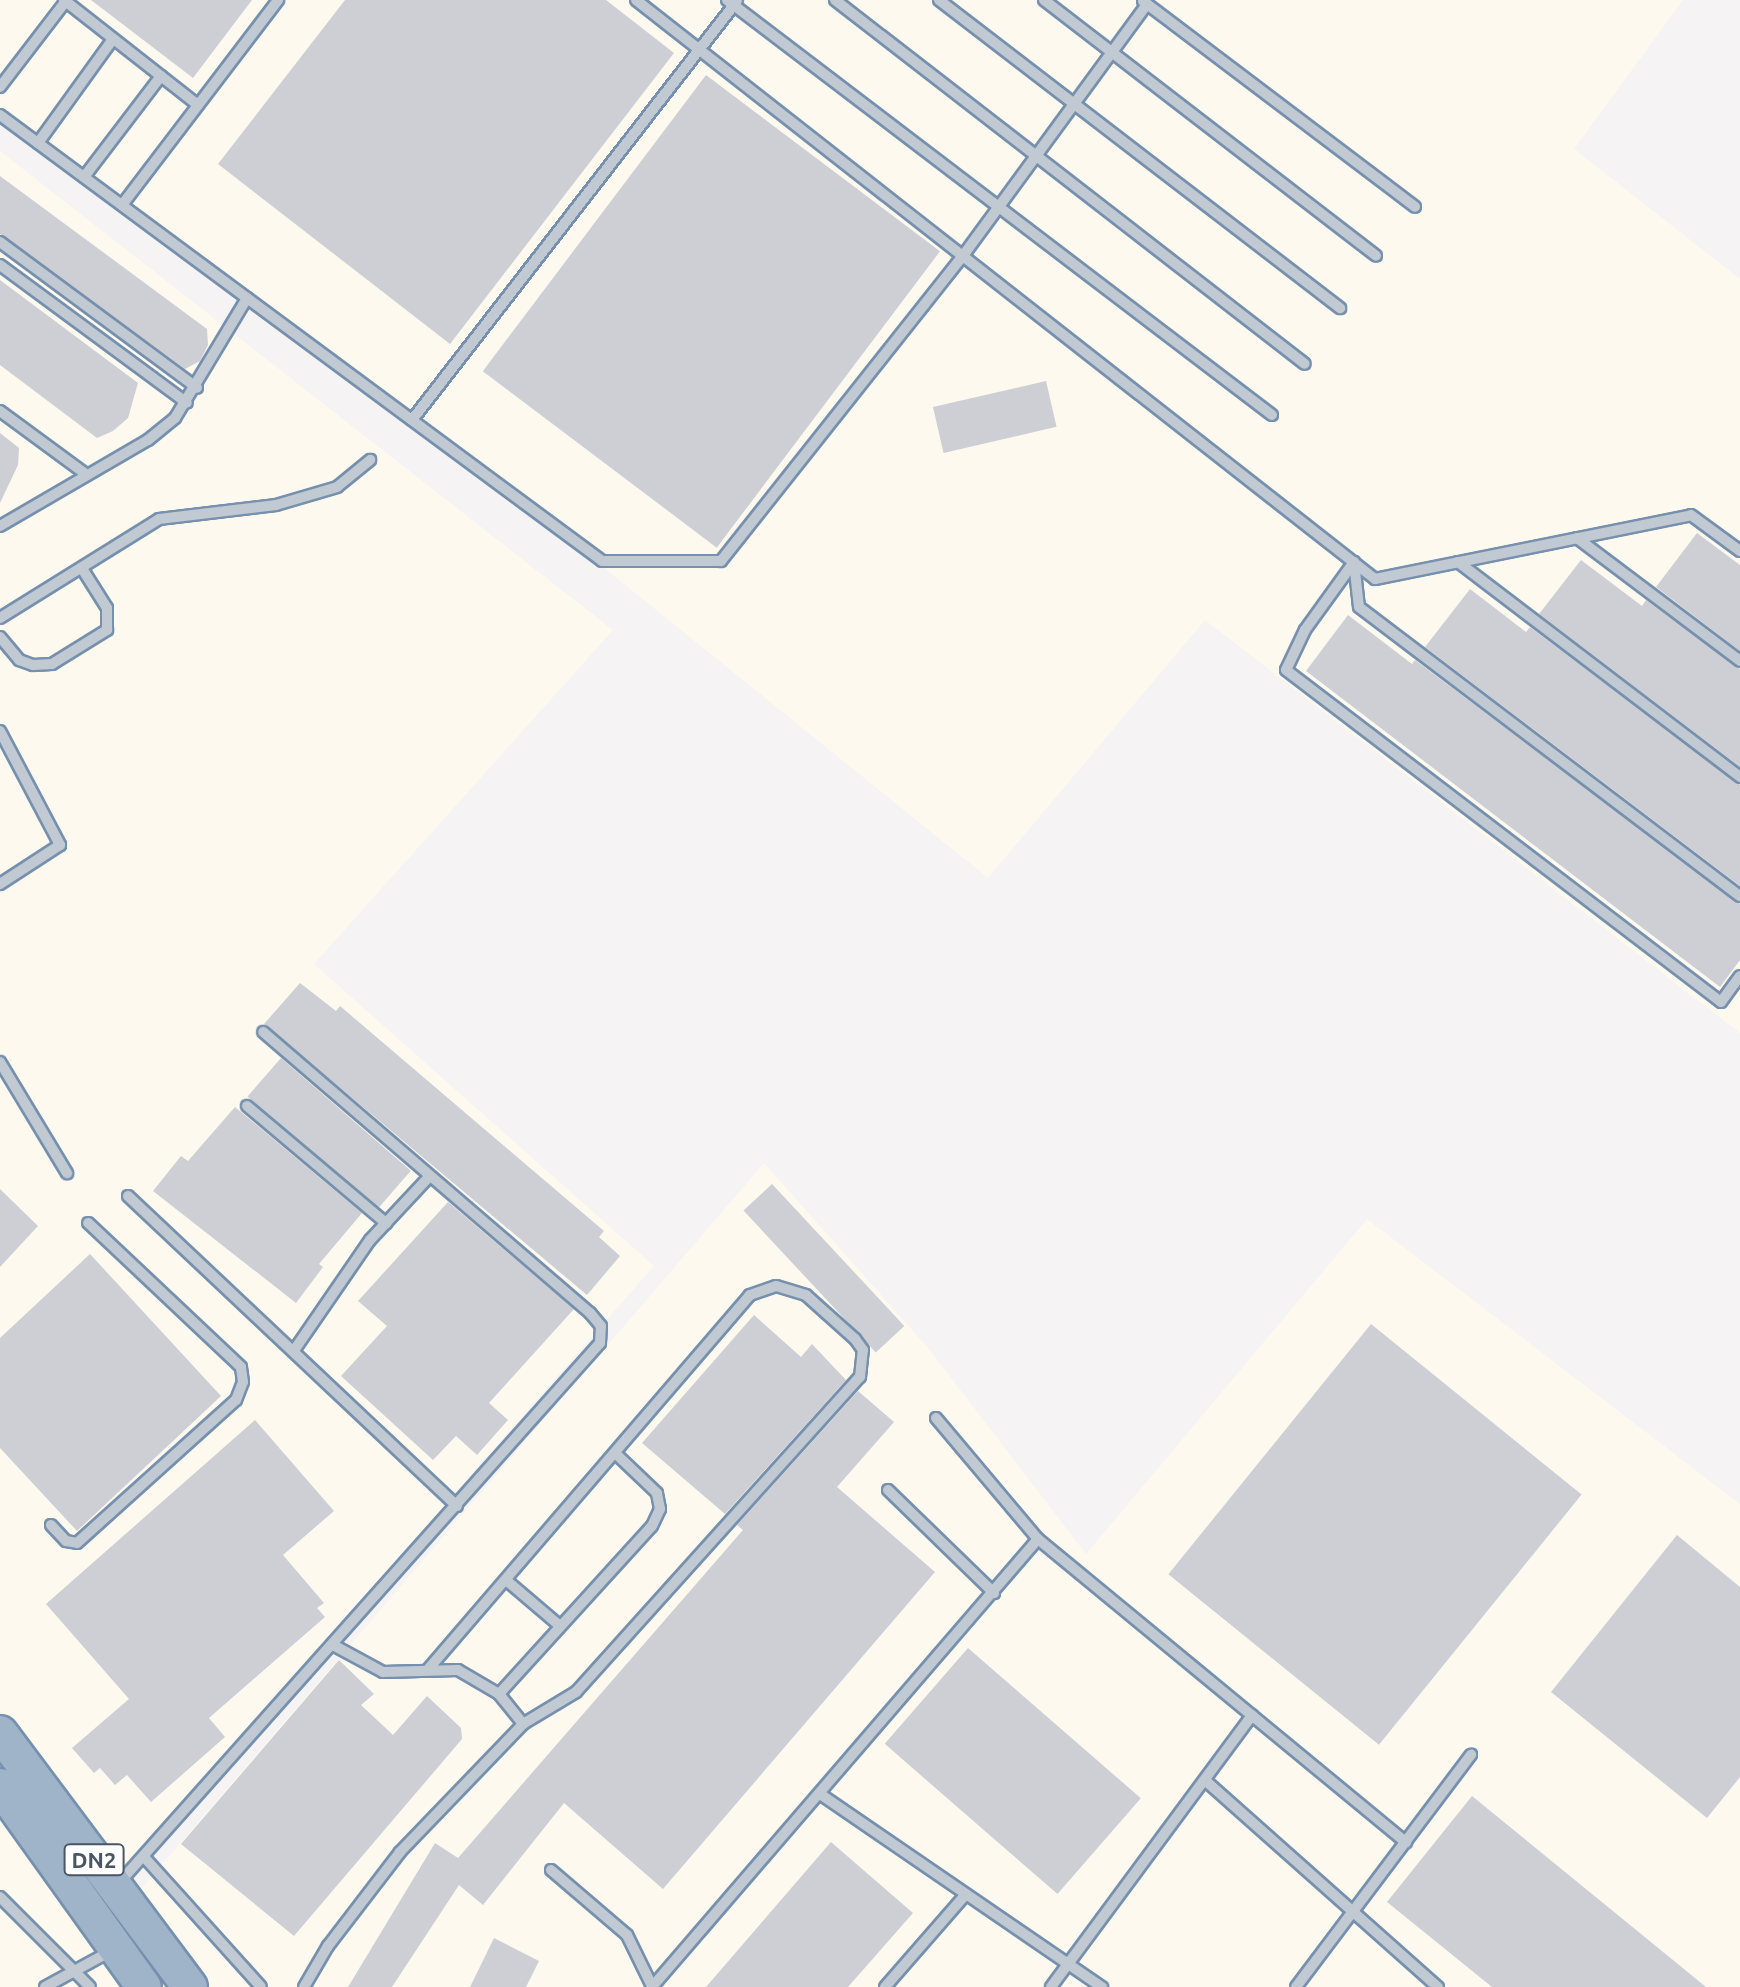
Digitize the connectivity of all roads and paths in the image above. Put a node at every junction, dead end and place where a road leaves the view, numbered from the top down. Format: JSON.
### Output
{"nodes":[{"id":1,"x":278,"y":0,"type":"edge"},
{"id":2,"x":636,"y":0,"type":"edge"},
{"id":3,"x":835,"y":0,"type":"edge"},
{"id":4,"x":939,"y":0,"type":"edge"},
{"id":5,"x":1044,"y":0,"type":"edge"},
{"id":6,"x":65,"y":1,"type":"edge"},
{"id":7,"x":733,"y":2,"type":"edge"},
{"id":8,"x":1144,"y":2,"type":"edge"},
{"id":9,"x":113,"y":39,"type":"junction"},
{"id":10,"x":702,"y":49,"type":"junction"},
{"id":11,"x":1112,"y":52,"type":"junction"},
{"id":12,"x":161,"y":76,"type":"junction"},
{"id":13,"x":0,"y":87,"type":"edge"},
{"id":14,"x":1074,"y":103,"type":"junction"},
{"id":15,"x":198,"y":105,"type":"junction"},
{"id":16,"x":0,"y":115,"type":"edge"},
{"id":17,"x":38,"y":143,"type":"junction"},
{"id":18,"x":1037,"y":155,"type":"junction"},
{"id":19,"x":84,"y":177,"type":"junction"},
{"id":20,"x":1001,"y":204,"type":"junction"},
{"id":21,"x":122,"y":205,"type":"junction"},
{"id":22,"x":1415,"y":207,"type":"dead end"},
{"id":23,"x":0,"y":242,"type":"edge"},
{"id":24,"x":965,"y":253,"type":"junction"},
{"id":25,"x":1376,"y":256,"type":"dead end"},
{"id":26,"x":0,"y":265,"type":"edge"},
{"id":27,"x":247,"y":298,"type":"junction"},
{"id":28,"x":1340,"y":308,"type":"dead end"},
{"id":29,"x":1305,"y":364,"type":"dead end"},
{"id":30,"x":197,"y":388,"type":"junction"},
{"id":31,"x":187,"y":403,"type":"junction"},
{"id":32,"x":0,"y":411,"type":"edge"},
{"id":33,"x":1272,"y":415,"type":"dead end"},
{"id":34,"x":412,"y":420,"type":"junction"},
{"id":35,"x":370,"y":460,"type":"dead end"},
{"id":36,"x":87,"y":475,"type":"junction"},
{"id":37,"x":0,"y":526,"type":"edge"},
{"id":38,"x":1577,"y":538,"type":"junction"},
{"id":39,"x":1740,"y":551,"type":"edge"},
{"id":40,"x":1354,"y":562,"type":"junction"},
{"id":41,"x":1458,"y":562,"type":"junction"},
{"id":42,"x":83,"y":570,"type":"junction"},
{"id":43,"x":0,"y":618,"type":"edge"},
{"id":44,"x":0,"y":637,"type":"edge"},
{"id":45,"x":1740,"y":661,"type":"edge"},
{"id":46,"x":0,"y":731,"type":"edge"},
{"id":47,"x":1740,"y":777,"type":"edge"},
{"id":48,"x":0,"y":884,"type":"edge"},
{"id":49,"x":1740,"y":896,"type":"edge"},
{"id":50,"x":1740,"y":976,"type":"edge"},
{"id":51,"x":263,"y":1032,"type":"dead end"},
{"id":52,"x":0,"y":1062,"type":"edge"},
{"id":53,"x":247,"y":1106,"type":"dead end"},
{"id":54,"x":67,"y":1173,"type":"dead end"},
{"id":55,"x":428,"y":1178,"type":"junction"},
{"id":56,"x":128,"y":1196,"type":"dead end"},
{"id":57,"x":88,"y":1223,"type":"dead end"},
{"id":58,"x":386,"y":1223,"type":"junction"},
{"id":59,"x":295,"y":1349,"type":"junction"},
{"id":60,"x":936,"y":1418,"type":"dead end"},
{"id":61,"x":615,"y":1453,"type":"junction"},
{"id":62,"x":888,"y":1490,"type":"dead end"},
{"id":63,"x":457,"y":1506,"type":"junction"},
{"id":64,"x":51,"y":1525,"type":"dead end"},
{"id":65,"x":1038,"y":1539,"type":"junction"},
{"id":66,"x":506,"y":1580,"type":"junction"},
{"id":67,"x":994,"y":1593,"type":"junction"},
{"id":68,"x":560,"y":1626,"type":"junction"},
{"id":69,"x":333,"y":1645,"type":"junction"},
{"id":70,"x":428,"y":1670,"type":"junction"},
{"id":71,"x":499,"y":1694,"type":"junction"},
{"id":72,"x":1252,"y":1715,"type":"junction"},
{"id":73,"x":523,"y":1724,"type":"junction"},
{"id":74,"x":0,"y":1733,"type":"edge"},
{"id":75,"x":1471,"y":1755,"type":"dead end"},
{"id":76,"x":1207,"y":1782,"type":"junction"},
{"id":77,"x":0,"y":1786,"type":"edge"},
{"id":78,"x":820,"y":1794,"type":"junction"},
{"id":79,"x":1406,"y":1842,"type":"junction"},
{"id":80,"x":145,"y":1858,"type":"junction"},
{"id":81,"x":551,"y":1870,"type":"dead end"},
{"id":82,"x":114,"y":1887,"type":"junction"},
{"id":83,"x":966,"y":1894,"type":"junction"},
{"id":84,"x":0,"y":1897,"type":"edge"},
{"id":85,"x":1352,"y":1912,"type":"junction"},
{"id":86,"x":115,"y":1949,"type":"junction"},
{"id":87,"x":1065,"y":1962,"type":"junction"},
{"id":88,"x":74,"y":1970,"type":"junction"},
{"id":89,"x":652,"y":1986,"type":"edge"},
{"id":90,"x":45,"y":1987,"type":"edge"},
{"id":91,"x":90,"y":1987,"type":"edge"},
{"id":92,"x":144,"y":1987,"type":"edge"},
{"id":93,"x":190,"y":1987,"type":"edge"},
{"id":94,"x":261,"y":1987,"type":"edge"},
{"id":95,"x":304,"y":1987,"type":"edge"},
{"id":96,"x":885,"y":1987,"type":"edge"},
{"id":97,"x":1051,"y":1987,"type":"edge"},
{"id":98,"x":1102,"y":1987,"type":"edge"},
{"id":99,"x":1296,"y":1987,"type":"edge"},
{"id":100,"x":1438,"y":1987,"type":"edge"}],
"edges":[{"from":1,"to":15,"type":"lane"},
{"from":2,"to":10,"type":"lane"},
{"from":3,"to":18,"type":"lane"},
{"from":4,"to":14,"type":"lane"},
{"from":5,"to":11,"type":"lane"},
{"from":6,"to":9,"type":"lane"},
{"from":6,"to":13,"type":"lane"},
{"from":7,"to":10,"type":"lane"},
{"from":7,"to":20,"type":"lane"},
{"from":8,"to":11,"type":"lane"},
{"from":8,"to":22,"type":"lane"},
{"from":9,"to":12,"type":"lane"},
{"from":9,"to":17,"type":"lane"},
{"from":10,"to":24,"type":"lane"},
{"from":10,"to":34,"type":"lane"},
{"from":11,"to":14,"type":"lane"},
{"from":11,"to":25,"type":"lane"},
{"from":12,"to":15,"type":"lane"},
{"from":12,"to":19,"type":"lane"},
{"from":14,"to":18,"type":"lane"},
{"from":14,"to":28,"type":"lane"},
{"from":15,"to":21,"type":"lane"},
{"from":16,"to":17,"type":"lane"},
{"from":17,"to":19,"type":"lane"},
{"from":18,"to":20,"type":"lane"},
{"from":18,"to":29,"type":"lane"},
{"from":19,"to":21,"type":"lane"},
{"from":20,"to":24,"type":"lane"},
{"from":20,"to":33,"type":"lane"},
{"from":21,"to":27,"type":"lane"},
{"from":23,"to":30,"type":"lane"},
{"from":24,"to":34,"type":"lane"},
{"from":24,"to":40,"type":"lane"},
{"from":26,"to":31,"type":"lane"},
{"from":27,"to":30,"type":"lane"},
{"from":27,"to":34,"type":"lane"},
{"from":30,"to":31,"type":"lane"},
{"from":31,"to":36,"type":"lane"},
{"from":32,"to":36,"type":"lane"},
{"from":35,"to":42,"type":"lane"},
{"from":36,"to":37,"type":"lane"},
{"from":38,"to":39,"type":"lane"},
{"from":38,"to":41,"type":"lane"},
{"from":38,"to":45,"type":"lane"},
{"from":40,"to":41,"type":"lane"},
{"from":40,"to":49,"type":"lane"},
{"from":40,"to":50,"type":"lane"},
{"from":41,"to":47,"type":"lane"},
{"from":42,"to":43,"type":"lane"},
{"from":42,"to":44,"type":"lane"},
{"from":46,"to":48,"type":"lane"},
{"from":51,"to":55,"type":"lane"},
{"from":52,"to":54,"type":"lane"},
{"from":53,"to":58,"type":"lane"},
{"from":55,"to":58,"type":"lane"},
{"from":55,"to":63,"type":"lane"},
{"from":56,"to":59,"type":"lane"},
{"from":57,"to":64,"type":"lane"},
{"from":58,"to":59,"type":"lane"},
{"from":59,"to":63,"type":"lane"},
{"from":60,"to":65,"type":"lane"},
{"from":61,"to":66,"type":"lane"},
{"from":61,"to":68,"type":"lane"},
{"from":61,"to":73,"type":"lane"},
{"from":62,"to":67,"type":"lane"},
{"from":63,"to":69,"type":"lane"},
{"from":65,"to":67,"type":"lane"},
{"from":65,"to":72,"type":"lane"},
{"from":66,"to":68,"type":"lane"},
{"from":66,"to":70,"type":"lane"},
{"from":67,"to":78,"type":"lane"},
{"from":68,"to":71,"type":"lane"},
{"from":69,"to":70,"type":"lane"},
{"from":69,"to":80,"type":"lane"},
{"from":70,"to":71,"type":"lane"},
{"from":71,"to":73,"type":"lane"},
{"from":72,"to":76,"type":"lane"},
{"from":72,"to":79,"type":"lane"},
{"from":73,"to":95,"type":"lane"},
{"from":74,"to":82,"type":"highway","number":"DN2"},
{"from":75,"to":79,"type":"lane"},
{"from":76,"to":85,"type":"lane"},
{"from":76,"to":87,"type":"lane"},
{"from":77,"to":86,"type":"highway","number":"DN2"},
{"from":78,"to":83,"type":"lane"},
{"from":78,"to":89,"type":"lane"},
{"from":79,"to":85,"type":"lane"},
{"from":80,"to":82,"type":"lane"},
{"from":80,"to":94,"type":"lane"},
{"from":81,"to":89,"type":"lane"},
{"from":82,"to":93,"type":"highway","number":"DN2"},
{"from":83,"to":87,"type":"lane"},
{"from":83,"to":96,"type":"lane"},
{"from":84,"to":88,"type":"lane"},
{"from":85,"to":99,"type":"lane"},
{"from":85,"to":100,"type":"lane"},
{"from":86,"to":88,"type":"lane"},
{"from":86,"to":92,"type":"highway","number":"DN2"},
{"from":87,"to":97,"type":"lane"},
{"from":87,"to":98,"type":"lane"},
{"from":88,"to":90,"type":"lane"},
{"from":88,"to":91,"type":"lane"}]}
